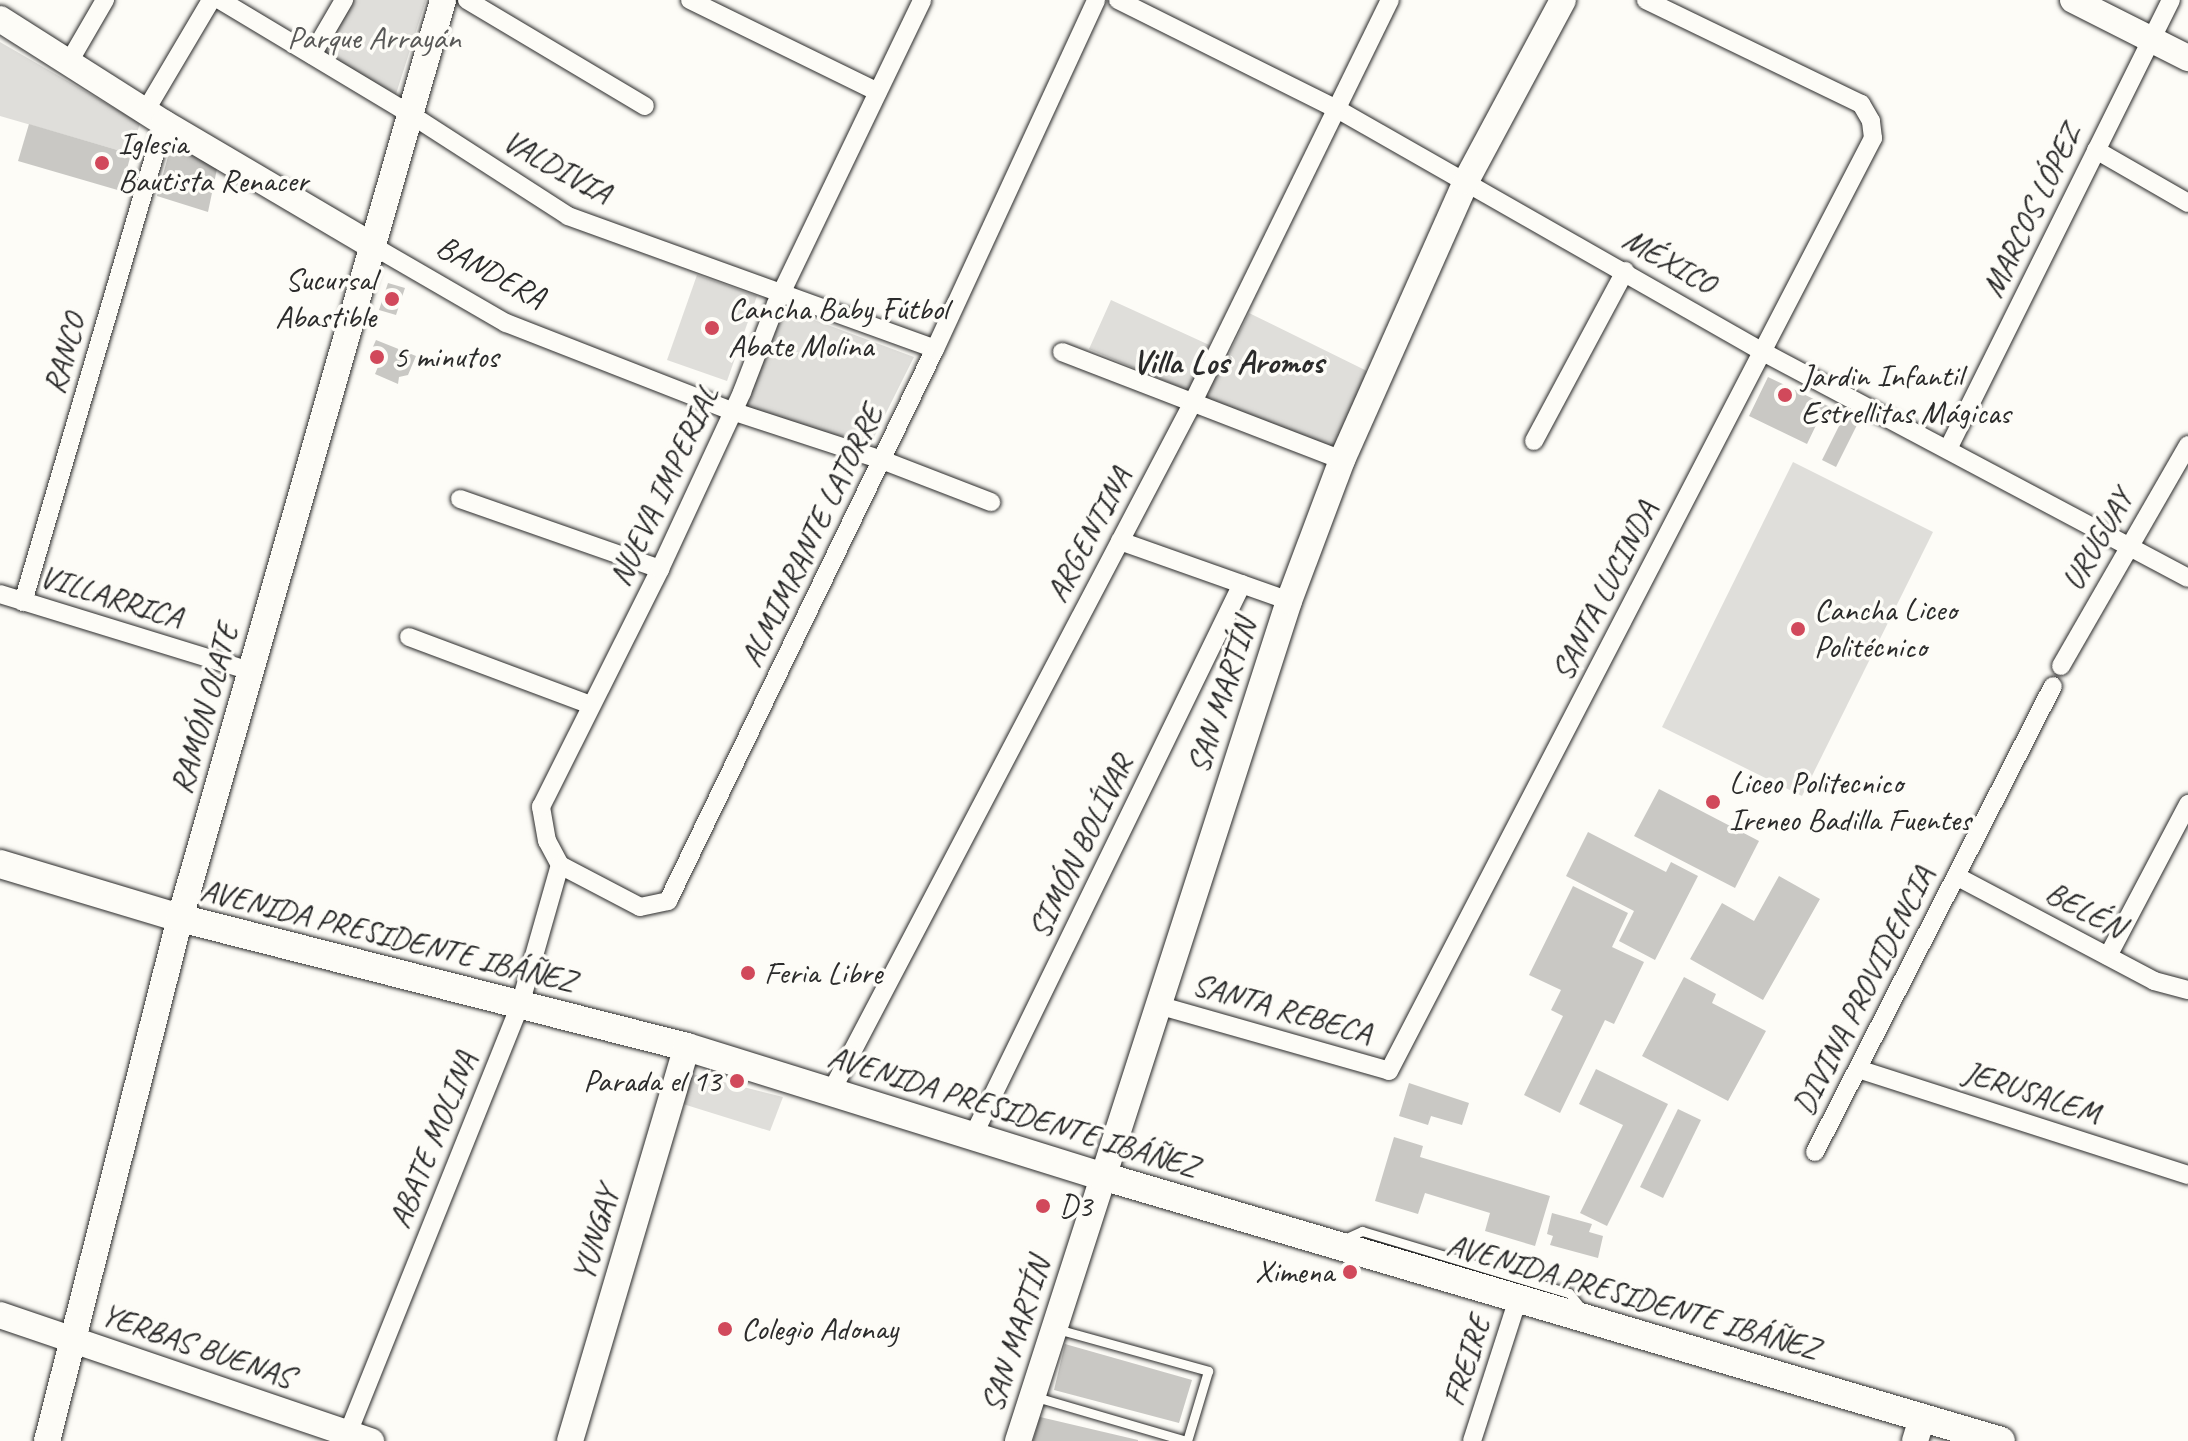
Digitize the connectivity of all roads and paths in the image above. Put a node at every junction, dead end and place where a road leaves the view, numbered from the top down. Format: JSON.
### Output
{"nodes":[{"id":1,"x":105,"y":0,"type":"edge"},
{"id":2,"x":211,"y":0,"type":"edge"},
{"id":3,"x":220,"y":0,"type":"edge"},
{"id":4,"x":344,"y":0,"type":"edge"},
{"id":5,"x":443,"y":0,"type":"edge"},
{"id":6,"x":467,"y":0,"type":"edge"},
{"id":7,"x":690,"y":0,"type":"edge"},
{"id":8,"x":922,"y":0,"type":"edge"},
{"id":9,"x":1096,"y":0,"type":"edge"},
{"id":10,"x":1118,"y":0,"type":"edge"},
{"id":11,"x":1390,"y":0,"type":"edge"},
{"id":12,"x":1563,"y":0,"type":"edge"},
{"id":13,"x":1646,"y":0,"type":"edge"},
{"id":14,"x":2073,"y":0,"type":"edge"},
{"id":15,"x":2171,"y":0,"type":"edge"},
{"id":16,"x":0,"y":19,"type":"edge"},
{"id":17,"x":2151,"y":39,"type":"junction"},
{"id":18,"x":312,"y":55,"type":"junction"},
{"id":19,"x":2188,"y":58,"type":"edge"},
{"id":20,"x":69,"y":62,"type":"junction"},
{"id":21,"x":878,"y":92,"type":"junction"},
{"id":22,"x":645,"y":106,"type":"dead end"},
{"id":23,"x":1337,"y":109,"type":"junction"},
{"id":24,"x":410,"y":114,"type":"junction"},
{"id":25,"x":155,"y":117,"type":"junction"},
{"id":26,"x":2096,"y":150,"type":"junction"},
{"id":27,"x":1466,"y":181,"type":"junction"},
{"id":28,"x":2188,"y":203,"type":"edge"},
{"id":29,"x":373,"y":246,"type":"junction"},
{"id":30,"x":1625,"y":271,"type":"junction"},
{"id":31,"x":781,"y":293,"type":"junction"},
{"id":32,"x":935,"y":349,"type":"junction"},
{"id":33,"x":1062,"y":352,"type":"dead end"},
{"id":34,"x":1763,"y":352,"type":"junction"},
{"id":35,"x":1192,"y":404,"type":"junction"},
{"id":36,"x":732,"y":411,"type":"junction"},
{"id":37,"x":1534,"y":441,"type":"dead end"},
{"id":38,"x":2188,"y":445,"type":"edge"},
{"id":39,"x":1948,"y":449,"type":"junction"},
{"id":40,"x":882,"y":460,"type":"junction"},
{"id":41,"x":1342,"y":460,"type":"junction"},
{"id":42,"x":460,"y":499,"type":"dead end"},
{"id":43,"x":991,"y":502,"type":"dead end"},
{"id":44,"x":1120,"y":541,"type":"junction"},
{"id":45,"x":2128,"y":546,"type":"junction"},
{"id":46,"x":660,"y":569,"type":"junction"},
{"id":47,"x":2188,"y":578,"type":"edge"},
{"id":48,"x":1242,"y":584,"type":"junction"},
{"id":49,"x":0,"y":594,"type":"edge"},
{"id":50,"x":1289,"y":601,"type":"junction"},
{"id":51,"x":23,"y":602,"type":"junction"},
{"id":52,"x":409,"y":637,"type":"dead end"},
{"id":53,"x":2061,"y":666,"type":"dead end"},
{"id":54,"x":251,"y":671,"type":"junction"},
{"id":55,"x":2053,"y":686,"type":"dead end"},
{"id":56,"x":591,"y":705,"type":"junction"},
{"id":57,"x":2188,"y":804,"type":"edge"},
{"id":58,"x":0,"y":864,"type":"edge"},
{"id":59,"x":560,"y":865,"type":"junction"},
{"id":60,"x":1956,"y":876,"type":"junction"},
{"id":61,"x":180,"y":918,"type":"junction"},
{"id":62,"x":2108,"y":956,"type":"junction"},
{"id":63,"x":2188,"y":990,"type":"edge"},
{"id":64,"x":520,"y":1005,"type":"junction"},
{"id":65,"x":1158,"y":1005,"type":"junction"},
{"id":66,"x":687,"y":1047,"type":"junction"},
{"id":67,"x":1858,"y":1069,"type":"junction"},
{"id":68,"x":1389,"y":1071,"type":"joint"},
{"id":69,"x":831,"y":1092,"type":"junction"},
{"id":70,"x":973,"y":1136,"type":"junction"},
{"id":71,"x":1815,"y":1152,"type":"dead end"},
{"id":72,"x":2188,"y":1175,"type":"edge"},
{"id":73,"x":1102,"y":1176,"type":"junction"},
{"id":74,"x":1334,"y":1244,"type":"junction"},
{"id":75,"x":1518,"y":1299,"type":"junction"},
{"id":76,"x":0,"y":1315,"type":"edge"},
{"id":77,"x":1592,"y":1320,"type":"junction"},
{"id":78,"x":1054,"y":1328,"type":"junction"},
{"id":79,"x":73,"y":1340,"type":"junction"},
{"id":80,"x":1032,"y":1396,"type":"junction"},
{"id":81,"x":1919,"y":1429,"type":"edge"},
{"id":82,"x":359,"y":1437,"type":"edge"},
{"id":83,"x":47,"y":1441,"type":"edge"},
{"id":84,"x":570,"y":1441,"type":"edge"},
{"id":85,"x":1018,"y":1441,"type":"edge"},
{"id":86,"x":1186,"y":1441,"type":"edge"},
{"id":87,"x":1472,"y":1441,"type":"edge"},
{"id":88,"x":2001,"y":1441,"type":"edge"}],
"edges":[{"from":1,"to":20,"type":"street"},
{"from":2,"to":25,"type":"street","name":"RANCO"},
{"from":3,"to":18,"type":"street","name":"VALDIVIA"},
{"from":4,"to":18,"type":"street"},
{"from":5,"to":24,"type":"street","name":"RAMÓN OLATE"},
{"from":6,"to":22,"type":"street"},
{"from":7,"to":21,"type":"street"},
{"from":8,"to":21,"type":"street","name":"NUEVA IMPERIAL"},
{"from":9,"to":32,"type":"street","name":"ALMIMRANTE LATORRE"},
{"from":10,"to":23,"type":"street","name":"MÉXICO"},
{"from":11,"to":23,"type":"street","name":"ARGENTINA"},
{"from":12,"to":27,"type":"street","name":"SAN MARTÍN"},
{"from":13,"to":34,"type":"street","name":"SANTA LUCINDA"},
{"from":14,"to":17,"type":"street"},
{"from":15,"to":17,"type":"street","name":"MARCOS LÓPEZ"},
{"from":16,"to":20,"type":"street","name":"BANDERA"},
{"from":17,"to":19,"type":"street"},
{"from":17,"to":26,"type":"street","name":"MARCOS LÓPEZ"},
{"from":18,"to":24,"type":"street","name":"VALDIVIA"},
{"from":20,"to":25,"type":"street","name":"BANDERA"},
{"from":21,"to":31,"type":"street","name":"NUEVA IMPERIAL"},
{"from":23,"to":27,"type":"street","name":"MÉXICO"},
{"from":23,"to":35,"type":"street","name":"ARGENTINA"},
{"from":24,"to":29,"type":"street","name":"RAMÓN OLATE"},
{"from":24,"to":31,"type":"street","name":"VALDIVIA"},
{"from":25,"to":29,"type":"street","name":"BANDERA"},
{"from":25,"to":51,"type":"street","name":"RANCO"},
{"from":26,"to":28,"type":"street"},
{"from":26,"to":39,"type":"street","name":"MARCOS LÓPEZ"},
{"from":27,"to":30,"type":"street","name":"MÉXICO"},
{"from":27,"to":41,"type":"street","name":"SAN MARTÍN"},
{"from":29,"to":36,"type":"street","name":"BANDERA"},
{"from":29,"to":54,"type":"street","name":"RAMÓN OLATE"},
{"from":30,"to":34,"type":"street","name":"MÉXICO"},
{"from":30,"to":37,"type":"street"},
{"from":31,"to":32,"type":"street","name":"VALDIVIA"},
{"from":31,"to":36,"type":"street","name":"NUEVA IMPERIAL"},
{"from":32,"to":40,"type":"street","name":"ALMIMRANTE LATORRE"},
{"from":33,"to":35,"type":"street"},
{"from":34,"to":39,"type":"street","name":"MÉXICO"},
{"from":34,"to":68,"type":"street","name":"SANTA LUCINDA"},
{"from":35,"to":41,"type":"street"},
{"from":35,"to":44,"type":"street","name":"ARGENTINA"},
{"from":36,"to":40,"type":"street","name":"BANDERA"},
{"from":36,"to":46,"type":"street","name":"NUEVA IMPERIAL"},
{"from":38,"to":45,"type":"street","name":"URUGUAY"},
{"from":39,"to":45,"type":"street","name":"MÉXICO"},
{"from":40,"to":43,"type":"street","name":"BANDERA"},
{"from":40,"to":59,"type":"street","name":"ALMIMRANTE LATORRE"},
{"from":41,"to":50,"type":"street","name":"SAN MARTÍN"},
{"from":42,"to":46,"type":"street"},
{"from":44,"to":48,"type":"street"},
{"from":44,"to":69,"type":"street","name":"ARGENTINA"},
{"from":45,"to":47,"type":"street","name":"MÉXICO"},
{"from":45,"to":53,"type":"street","name":"URUGUAY"},
{"from":46,"to":56,"type":"street","name":"NUEVA IMPERIAL"},
{"from":48,"to":50,"type":"street"},
{"from":48,"to":70,"type":"street","name":"SIMÓN BOLÍVAR"},
{"from":49,"to":51,"type":"street","name":"VILLARRICA"},
{"from":50,"to":65,"type":"street","name":"SAN MARTÍN"},
{"from":51,"to":54,"type":"street","name":"VILLARRICA"},
{"from":52,"to":56,"type":"street"},
{"from":54,"to":61,"type":"street","name":"RAMÓN OLATE"},
{"from":55,"to":60,"type":"street","name":"DIVINA PROVIDENCIA"},
{"from":56,"to":59,"type":"street","name":"NUEVA IMPERIAL"},
{"from":57,"to":62,"type":"street"},
{"from":58,"to":61,"type":"main road","name":"AVENIDA PRESIDENTE IBÁÑEZ"},
{"from":59,"to":64,"type":"street","name":"ABATE MOLINA"},
{"from":60,"to":62,"type":"street","name":"BELÉN"},
{"from":60,"to":67,"type":"street","name":"DIVINA PROVIDENCIA"},
{"from":61,"to":64,"type":"main road","name":"AVENIDA PRESIDENTE IBÁÑEZ"},
{"from":61,"to":79,"type":"street","name":"RAMÓN OLATE"},
{"from":62,"to":63,"type":"street","name":"BELÉN"},
{"from":64,"to":66,"type":"main road","name":"AVENIDA PRESIDENTE IBÁÑEZ"},
{"from":64,"to":82,"type":"street","name":"ABATE MOLINA"},
{"from":65,"to":68,"type":"street","name":"SANTA REBECA"},
{"from":65,"to":73,"type":"street","name":"SAN MARTÍN"},
{"from":66,"to":69,"type":"main road","name":"AVENIDA PRESIDENTE IBÁÑEZ"},
{"from":66,"to":84,"type":"street","name":"YUNGAY"},
{"from":67,"to":71,"type":"street","name":"DIVINA PROVIDENCIA"},
{"from":67,"to":72,"type":"street","name":"JERUSALEM"},
{"from":69,"to":70,"type":"main road","name":"AVENIDA PRESIDENTE IBÁÑEZ"},
{"from":70,"to":73,"type":"main road","name":"AVENIDA PRESIDENTE IBÁÑEZ"},
{"from":73,"to":74,"type":"main road","name":"AVENIDA PRESIDENTE IBÁÑEZ"},
{"from":73,"to":78,"type":"street","name":"SAN MARTÍN"},
{"from":74,"to":75,"type":"main road","name":"AVENIDA PRESIDENTE IBÁÑEZ"},
{"from":74,"to":77,"type":"lane"},
{"from":75,"to":77,"type":"main road","name":"AVENIDA PRESIDENTE IBÁÑEZ"},
{"from":75,"to":87,"type":"street","name":"FREIRE"},
{"from":76,"to":79,"type":"street","name":"YERBAS BUENAS"},
{"from":77,"to":81,"type":"main road","name":"AVENIDA PRESIDENTE IBÁÑEZ"},
{"from":78,"to":80,"type":"street","name":"SAN MARTÍN"},
{"from":78,"to":86,"type":"lane"},
{"from":79,"to":82,"type":"street","name":"YERBAS BUENAS"},
{"from":79,"to":83,"type":"street","name":"RAMÓN OLATE"},
{"from":80,"to":85,"type":"street","name":"SAN MARTÍN"},
{"from":80,"to":86,"type":"lane"},
{"from":81,"to":88,"type":"main road","name":"AVENIDA PRESIDENTE IBÁÑEZ"}]}
